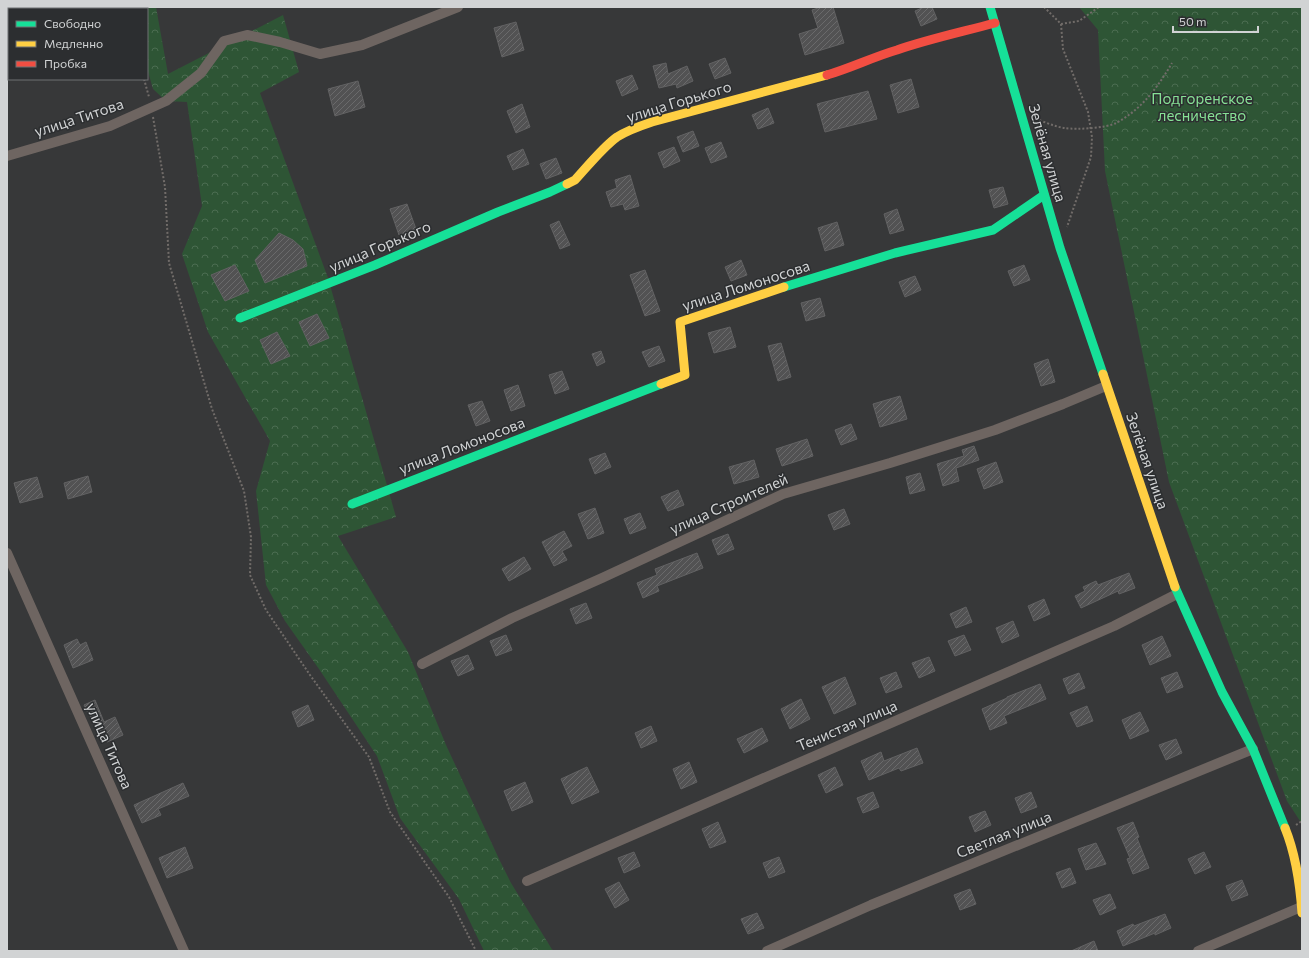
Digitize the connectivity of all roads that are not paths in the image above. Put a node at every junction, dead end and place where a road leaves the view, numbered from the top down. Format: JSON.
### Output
{"nodes":[{"id":1,"x":458,"y":7,"type":"edge"},
{"id":2,"x":990,"y":7,"type":"edge"},
{"id":3,"x":995,"y":23,"type":"junction"},
{"id":4,"x":7,"y":156,"type":"edge"},
{"id":5,"x":1044,"y":195,"type":"junction"},
{"id":6,"x":240,"y":318,"type":"dead end"},
{"id":7,"x":1106,"y":386,"type":"junction"},
{"id":8,"x":352,"y":504,"type":"dead end"},
{"id":9,"x":7,"y":553,"type":"edge"},
{"id":10,"x":1177,"y":594,"type":"junction"},
{"id":11,"x":422,"y":664,"type":"dead end"},
{"id":12,"x":1253,"y":749,"type":"junction"},
{"id":13,"x":527,"y":881,"type":"dead end"},
{"id":14,"x":1302,"y":907,"type":"edge"},
{"id":15,"x":1302,"y":913,"type":"edge"},
{"id":16,"x":184,"y":951,"type":"edge"},
{"id":17,"x":768,"y":951,"type":"edge"},
{"id":18,"x":1198,"y":951,"type":"edge"}],
"edges":[{"from":1,"to":4,"type":"street","name":"улица Титова"},
{"from":2,"to":3,"type":"street","name":"Зелёная улица"},
{"from":3,"to":5,"type":"street","name":"Зелёная улица"},
{"from":3,"to":6,"type":"street","name":"улица Горького"},
{"from":5,"to":7,"type":"street","name":"Зелёная улица"},
{"from":5,"to":8,"type":"street","name":"улица Ломоносова"},
{"from":7,"to":10,"type":"street","name":"Зелёная улица"},
{"from":7,"to":11,"type":"street","name":"улица Строителей"},
{"from":9,"to":16,"type":"street","name":"улица Титова"},
{"from":10,"to":12,"type":"street","name":"Зелёная улица"},
{"from":10,"to":13,"type":"street","name":"Тенистая улица"},
{"from":12,"to":14,"type":"street","name":"Зелёная улица"},
{"from":12,"to":17,"type":"street","name":"Светлая улица"},
{"from":14,"to":15,"type":"street","name":"Зелёная улица"},
{"from":14,"to":18,"type":"street"}]}
